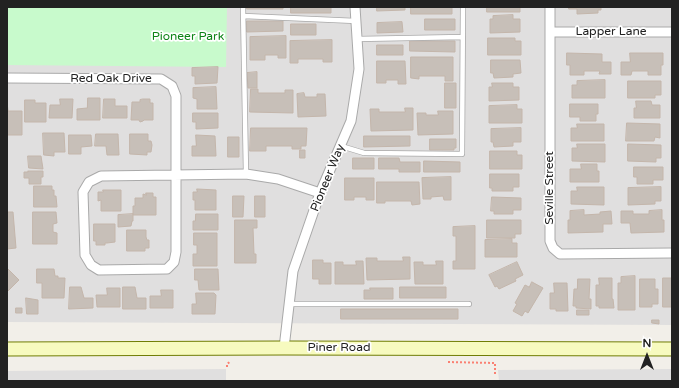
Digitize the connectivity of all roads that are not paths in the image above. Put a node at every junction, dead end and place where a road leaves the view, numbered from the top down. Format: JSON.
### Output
{"nodes":[{"id":1,"x":244,"y":7,"type":"edge"},
{"id":2,"x":355,"y":7,"type":"edge"},
{"id":3,"x":463,"y":7,"type":"edge"},
{"id":4,"x":550,"y":7,"type":"edge"},
{"id":5,"x":244,"y":16,"type":"junction"},
{"id":6,"x":356,"y":21,"type":"junction"},
{"id":7,"x":550,"y":32,"type":"junction"},
{"id":8,"x":672,"y":32,"type":"edge"},
{"id":9,"x":463,"y":37,"type":"junction"},
{"id":10,"x":357,"y":39,"type":"junction"},
{"id":11,"x":7,"y":78,"type":"edge"},
{"id":12,"x":341,"y":146,"type":"junction"},
{"id":13,"x":176,"y":174,"type":"junction"},
{"id":14,"x":246,"y":174,"type":"junction"},
{"id":15,"x":320,"y":193,"type":"junction"},
{"id":16,"x":672,"y":253,"type":"edge"},
{"id":17,"x":289,"y":304,"type":"junction"},
{"id":18,"x":469,"y":304,"type":"dead end"},
{"id":19,"x":284,"y":348,"type":"junction"},
{"id":20,"x":7,"y":349,"type":"edge"},
{"id":21,"x":672,"y":349,"type":"edge"}],
"edges":[{"from":1,"to":5,"type":"lane"},
{"from":2,"to":6,"type":"street","name":"Pioneer Way"},
{"from":3,"to":9,"type":"lane"},
{"from":4,"to":7,"type":"street","name":"Seville Street"},
{"from":5,"to":6,"type":"lane"},
{"from":5,"to":14,"type":"lane"},
{"from":6,"to":10,"type":"street","name":"Pioneer Way"},
{"from":7,"to":8,"type":"street","name":"Lapper Lane"},
{"from":7,"to":16,"type":"street","name":"Seville Street"},
{"from":9,"to":10,"type":"lane"},
{"from":9,"to":12,"type":"lane"},
{"from":10,"to":12,"type":"street","name":"Pioneer Way"},
{"from":11,"to":13,"type":"street","name":"Red Oak Drive"},
{"from":12,"to":15,"type":"street","name":"Pioneer Way"},
{"from":13,"to":13,"type":"street"},
{"from":13,"to":14,"type":"street"},
{"from":14,"to":15,"type":"street"},
{"from":15,"to":17,"type":"street","name":"Pioneer Way"},
{"from":17,"to":18,"type":"lane"},
{"from":17,"to":19,"type":"street","name":"Pioneer Way"},
{"from":19,"to":20,"type":"main road","name":"Piner Road"},
{"from":19,"to":21,"type":"main road","name":"Piner Road"}]}
